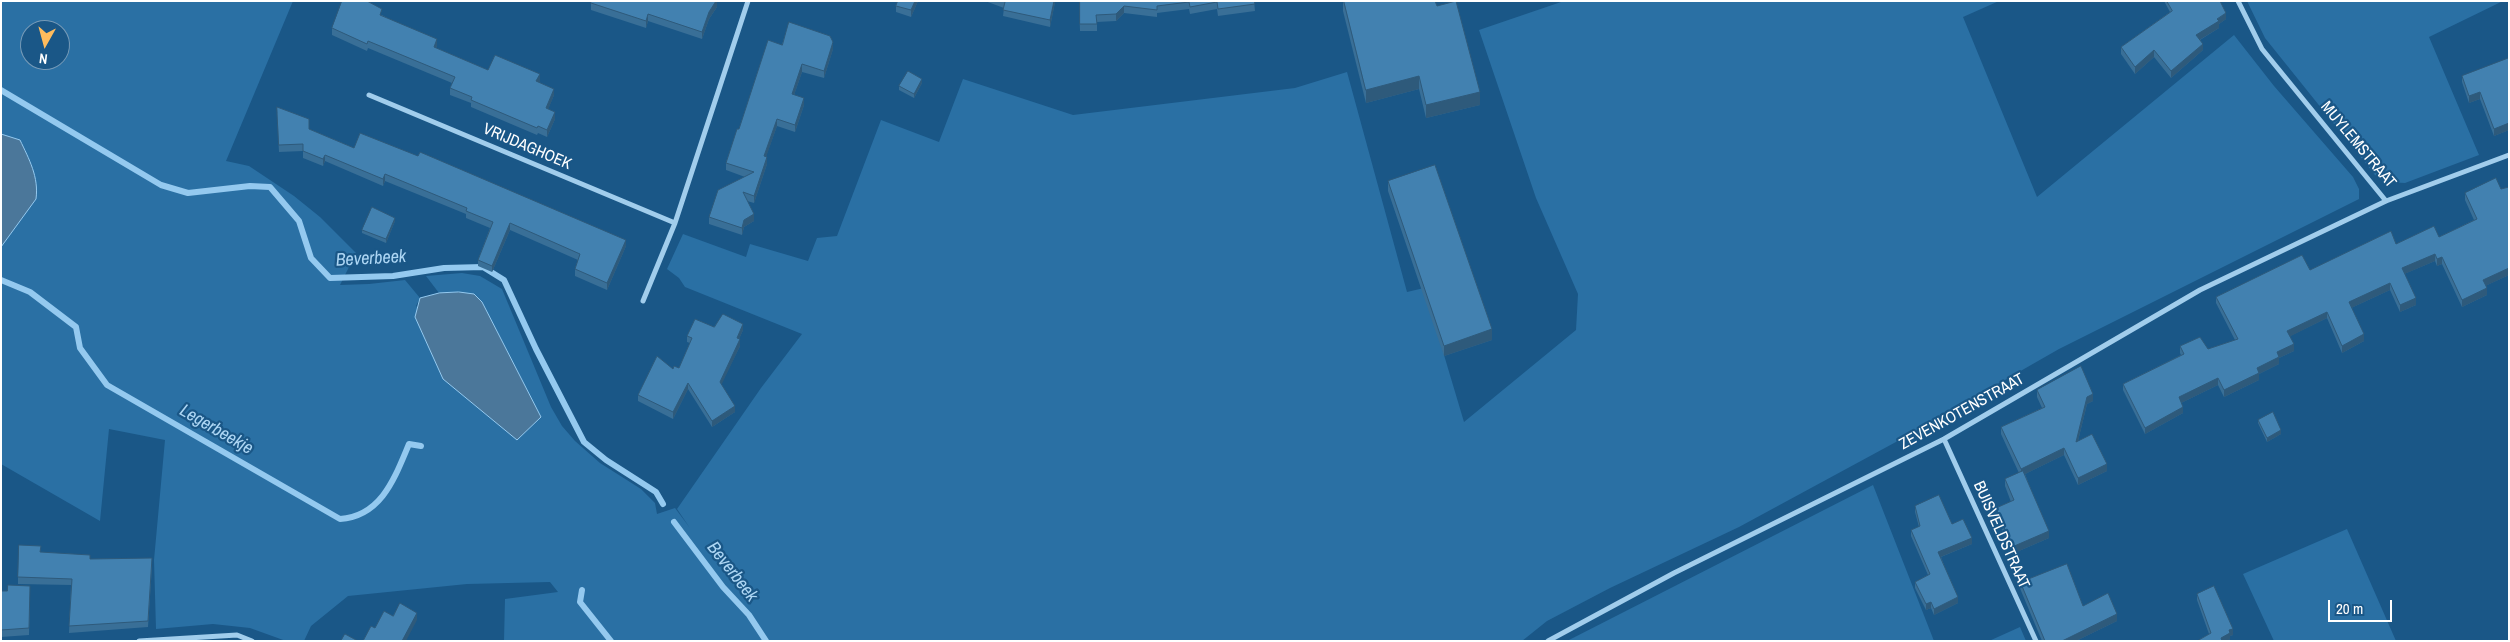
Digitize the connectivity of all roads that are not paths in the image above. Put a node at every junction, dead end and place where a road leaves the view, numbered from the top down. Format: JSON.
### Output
{"nodes":[{"id":1,"x":748,"y":1,"type":"edge"},
{"id":2,"x":2238,"y":1,"type":"edge"},
{"id":3,"x":369,"y":95,"type":"dead end"},
{"id":4,"x":2509,"y":155,"type":"edge"},
{"id":5,"x":2386,"y":201,"type":"junction"},
{"id":6,"x":675,"y":223,"type":"junction"},
{"id":7,"x":643,"y":301,"type":"dead end"},
{"id":8,"x":1944,"y":439,"type":"junction"},
{"id":9,"x":138,"y":641,"type":"edge"},
{"id":10,"x":252,"y":641,"type":"edge"},
{"id":11,"x":1548,"y":641,"type":"edge"},
{"id":12,"x":2036,"y":641,"type":"edge"}],
"edges":[{"from":1,"to":6,"type":"street"},
{"from":2,"to":5,"type":"street","name":"MUYLEMSTRAAT"},
{"from":3,"to":6,"type":"street","name":"VRIJDAGHOEK"},
{"from":4,"to":5,"type":"street","name":"MUYLEMSTRAAT"},
{"from":5,"to":8,"type":"street","name":"ZEVENKOTENSTRAAT"},
{"from":6,"to":7,"type":"street"},
{"from":8,"to":11,"type":"street","name":"ZEVENKOTENSTRAAT"},
{"from":8,"to":12,"type":"street","name":"BUISVELDSTRAAT"},
{"from":9,"to":10,"type":"street"}]}
